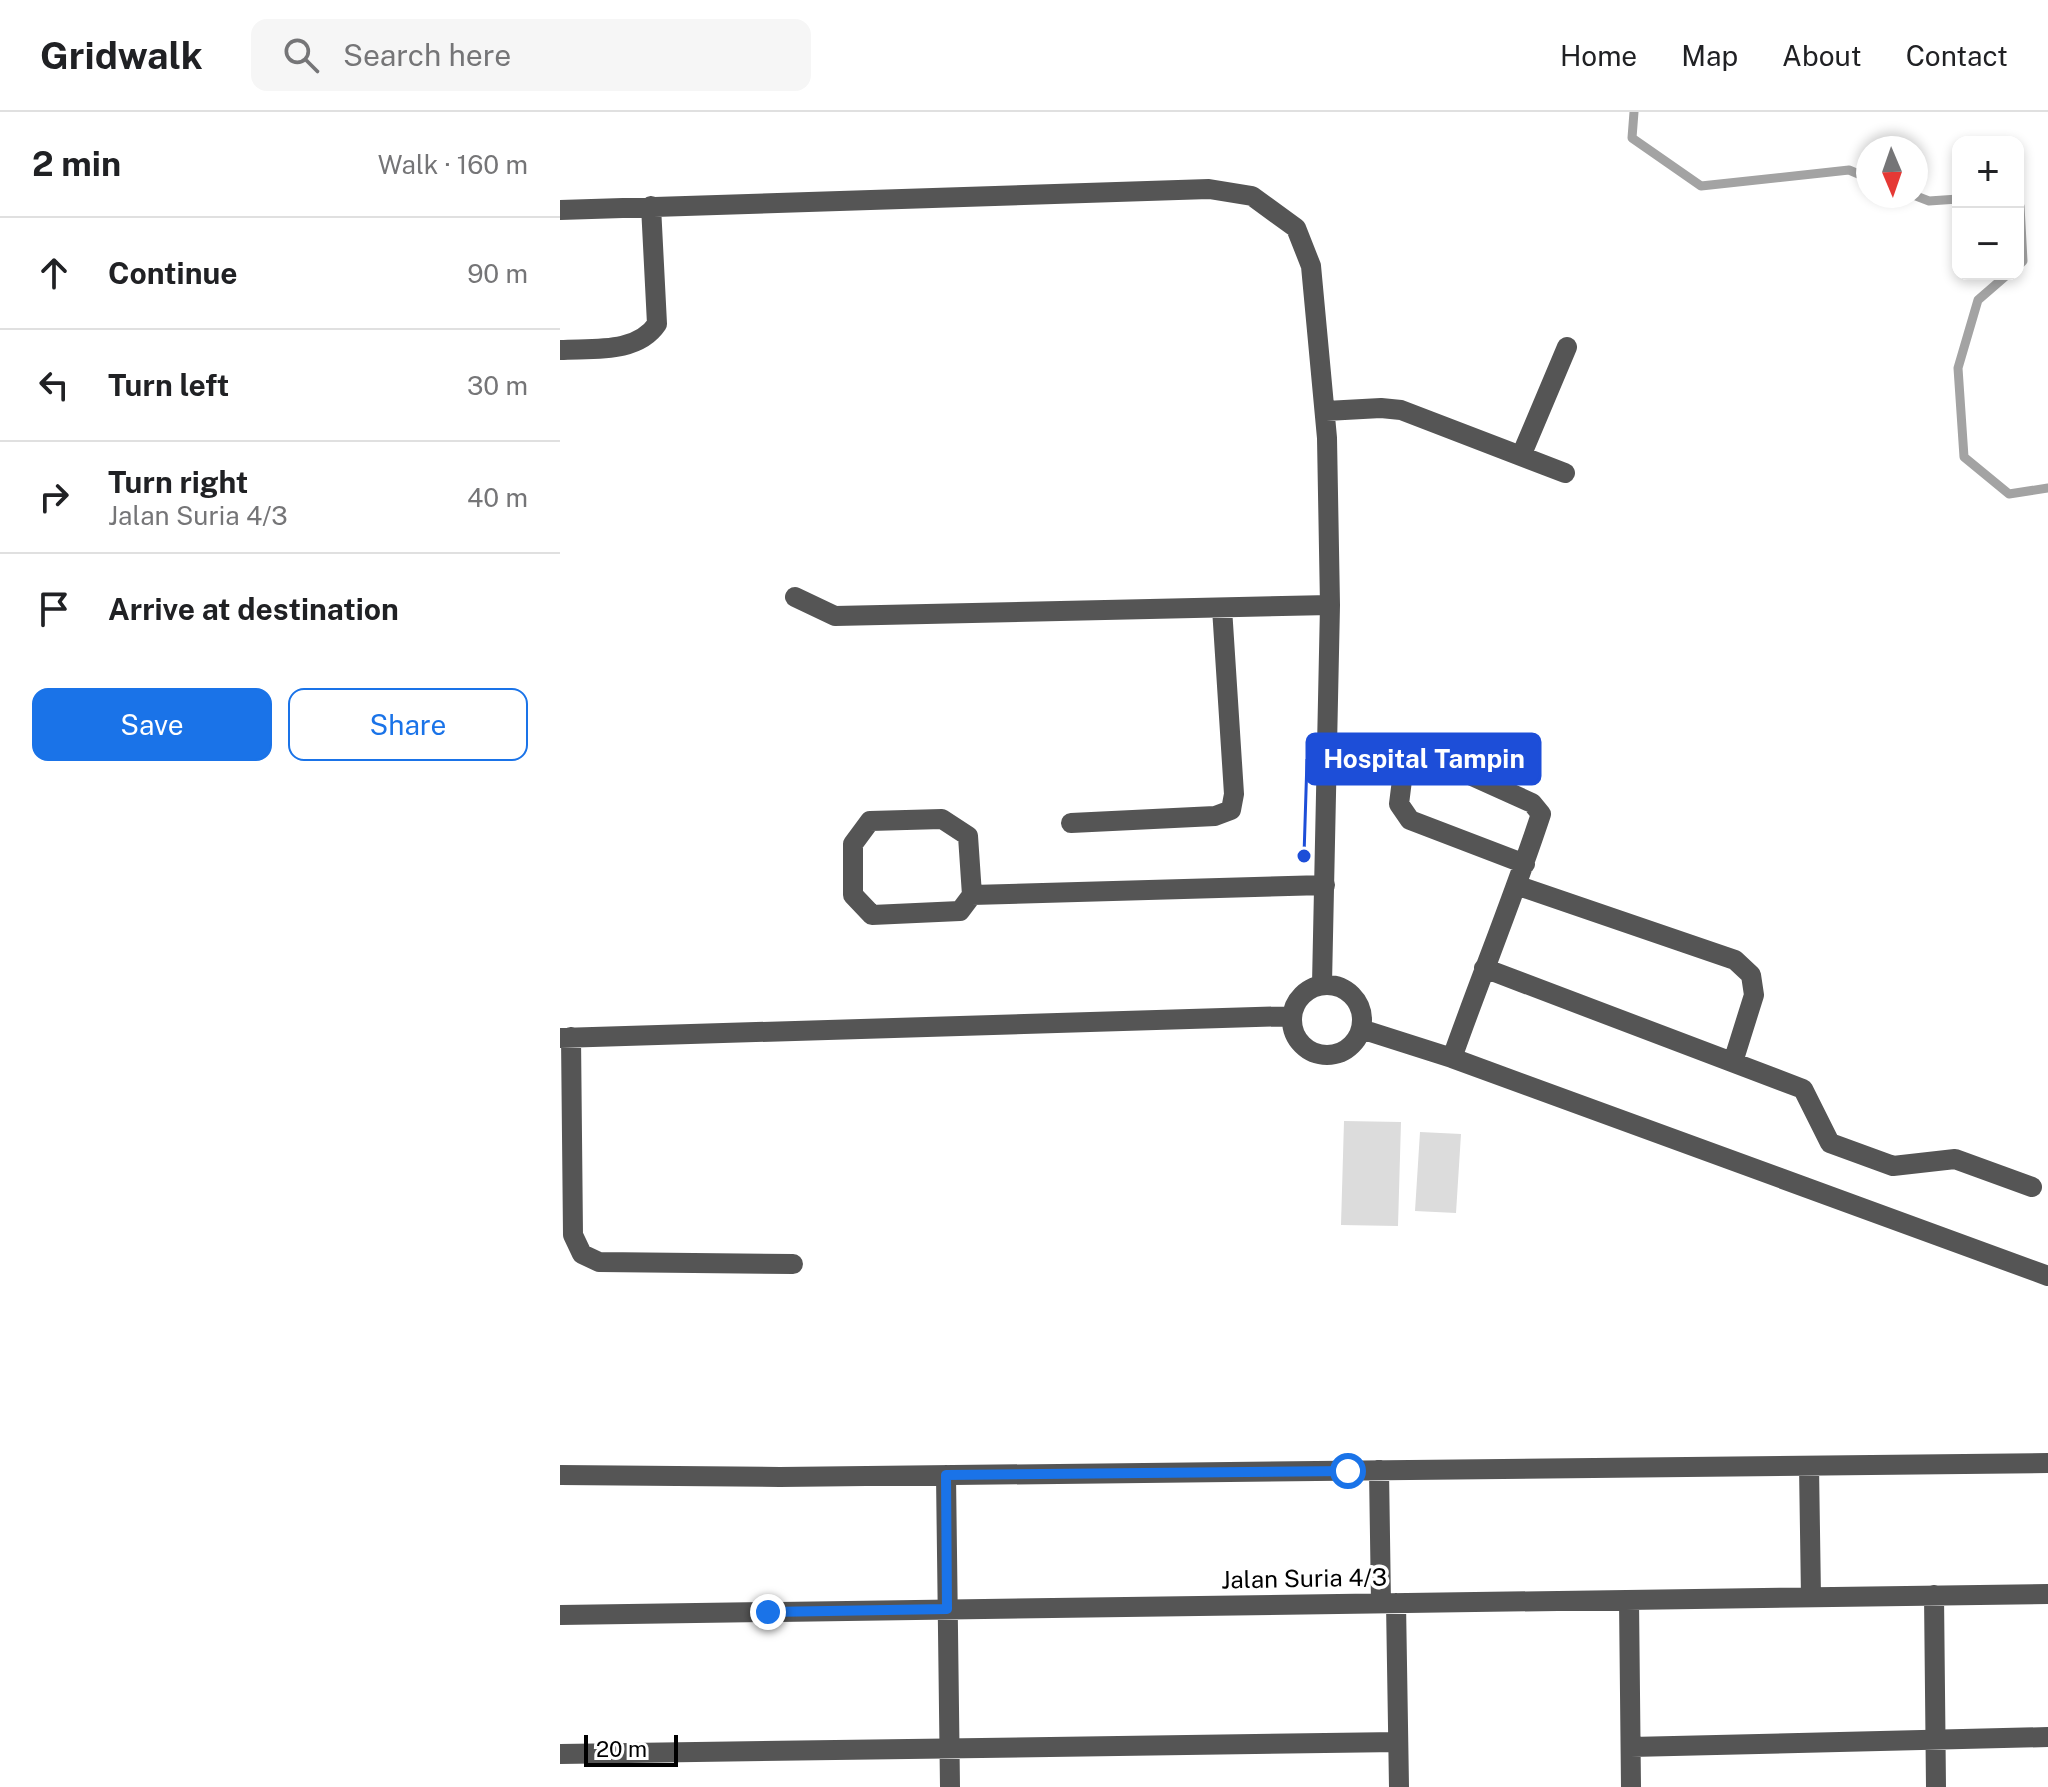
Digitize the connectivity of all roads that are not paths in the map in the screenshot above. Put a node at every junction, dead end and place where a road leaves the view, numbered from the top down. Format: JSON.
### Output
{"nodes":[{"id":1,"x":651,"y":206,"type":"junction"},
{"id":2,"x":560,"y":210,"type":"edge"},
{"id":3,"x":1567,"y":347,"type":"dead end"},
{"id":4,"x":560,"y":350,"type":"edge"},
{"id":5,"x":1326,"y":411,"type":"junction"},
{"id":6,"x":1521,"y":456,"type":"junction"},
{"id":7,"x":1565,"y":473,"type":"dead end"},
{"id":8,"x":795,"y":597,"type":"dead end"},
{"id":9,"x":1330,"y":605,"type":"junction"},
{"id":10,"x":1222,"y":608,"type":"junction"},
{"id":11,"x":1071,"y":823,"type":"dead end"},
{"id":12,"x":1525,"y":864,"type":"junction"},
{"id":13,"x":1325,"y":885,"type":"junction"},
{"id":14,"x":1516,"y":885,"type":"junction"},
{"id":15,"x":972,"y":895,"type":"junction"},
{"id":16,"x":1484,"y":968,"type":"junction"},
{"id":17,"x":1322,"y":984,"type":"junction"},
{"id":18,"x":1292,"y":1016,"type":"junction"},
{"id":19,"x":1361,"y":1029,"type":"junction"},
{"id":20,"x":566,"y":1037,"type":"edge"},
{"id":21,"x":1452,"y":1058,"type":"junction"},
{"id":22,"x":1733,"y":1062,"type":"junction"},
{"id":23,"x":2032,"y":1187,"type":"dead end"},
{"id":24,"x":793,"y":1264,"type":"dead end"},
{"id":25,"x":2048,"y":1276,"type":"edge"},
{"id":26,"x":2048,"y":1463,"type":"edge"},
{"id":27,"x":1809,"y":1466,"type":"junction"},
{"id":28,"x":1379,"y":1470,"type":"junction"},
{"id":29,"x":560,"y":1475,"type":"edge"},
{"id":30,"x":946,"y":1475,"type":"junction"},
{"id":31,"x":2048,"y":1594,"type":"edge"},
{"id":32,"x":1934,"y":1595,"type":"junction"},
{"id":33,"x":1811,"y":1597,"type":"junction"},
{"id":34,"x":1629,"y":1600,"type":"junction"},
{"id":35,"x":1388,"y":1603,"type":"junction"},
{"id":36,"x":947,"y":1609,"type":"junction"},
{"id":37,"x":560,"y":1615,"type":"edge"},
{"id":38,"x":2048,"y":1737,"type":"edge"},
{"id":39,"x":1935,"y":1740,"type":"junction"},
{"id":40,"x":1398,"y":1742,"type":"junction"},
{"id":41,"x":1631,"y":1747,"type":"junction"},
{"id":42,"x":949,"y":1749,"type":"junction"},
{"id":43,"x":560,"y":1754,"type":"edge"},
{"id":44,"x":950,"y":1787,"type":"edge"},
{"id":45,"x":1399,"y":1787,"type":"edge"},
{"id":46,"x":1631,"y":1787,"type":"edge"},
{"id":47,"x":1936,"y":1787,"type":"edge"}],
"edges":[{"from":1,"to":2,"type":"street"},
{"from":1,"to":4,"type":"street"},
{"from":1,"to":5,"type":"street"},
{"from":3,"to":6,"type":"street"},
{"from":5,"to":6,"type":"street"},
{"from":5,"to":9,"type":"street"},
{"from":6,"to":7,"type":"street"},
{"from":8,"to":10,"type":"street"},
{"from":9,"to":10,"type":"street"},
{"from":9,"to":13,"type":"street"},
{"from":10,"to":11,"type":"street"},
{"from":12,"to":12,"type":"street"},
{"from":12,"to":14,"type":"street"},
{"from":13,"to":15,"type":"street"},
{"from":13,"to":17,"type":"street"},
{"from":14,"to":16,"type":"street"},
{"from":14,"to":22,"type":"street"},
{"from":15,"to":15,"type":"street"},
{"from":16,"to":21,"type":"street"},
{"from":16,"to":22,"type":"street"},
{"from":17,"to":18,"type":"street"},
{"from":17,"to":19,"type":"street"},
{"from":18,"to":19,"type":"street"},
{"from":18,"to":20,"type":"street"},
{"from":19,"to":21,"type":"street"},
{"from":20,"to":24,"type":"street"},
{"from":21,"to":25,"type":"street"},
{"from":22,"to":23,"type":"street"},
{"from":26,"to":27,"type":"street"},
{"from":27,"to":28,"type":"street"},
{"from":27,"to":33,"type":"street"},
{"from":28,"to":30,"type":"street"},
{"from":28,"to":35,"type":"street"},
{"from":29,"to":30,"type":"street"},
{"from":30,"to":36,"type":"street"},
{"from":31,"to":32,"type":"street","name":"Jalan Suria 4/3"},
{"from":32,"to":33,"type":"street","name":"Jalan Suria 4/3"},
{"from":32,"to":39,"type":"street"},
{"from":33,"to":34,"type":"street","name":"Jalan Suria 4/3"},
{"from":34,"to":35,"type":"street","name":"Jalan Suria 4/3"},
{"from":34,"to":41,"type":"street"},
{"from":35,"to":36,"type":"street","name":"Jalan Suria 4/3"},
{"from":35,"to":40,"type":"street"},
{"from":36,"to":37,"type":"street","name":"Jalan Suria 4/3"},
{"from":36,"to":42,"type":"street"},
{"from":38,"to":39,"type":"street"},
{"from":39,"to":41,"type":"street"},
{"from":39,"to":47,"type":"street"},
{"from":40,"to":42,"type":"street"},
{"from":40,"to":45,"type":"street"},
{"from":41,"to":46,"type":"street"},
{"from":42,"to":43,"type":"street"},
{"from":42,"to":44,"type":"street"}]}
